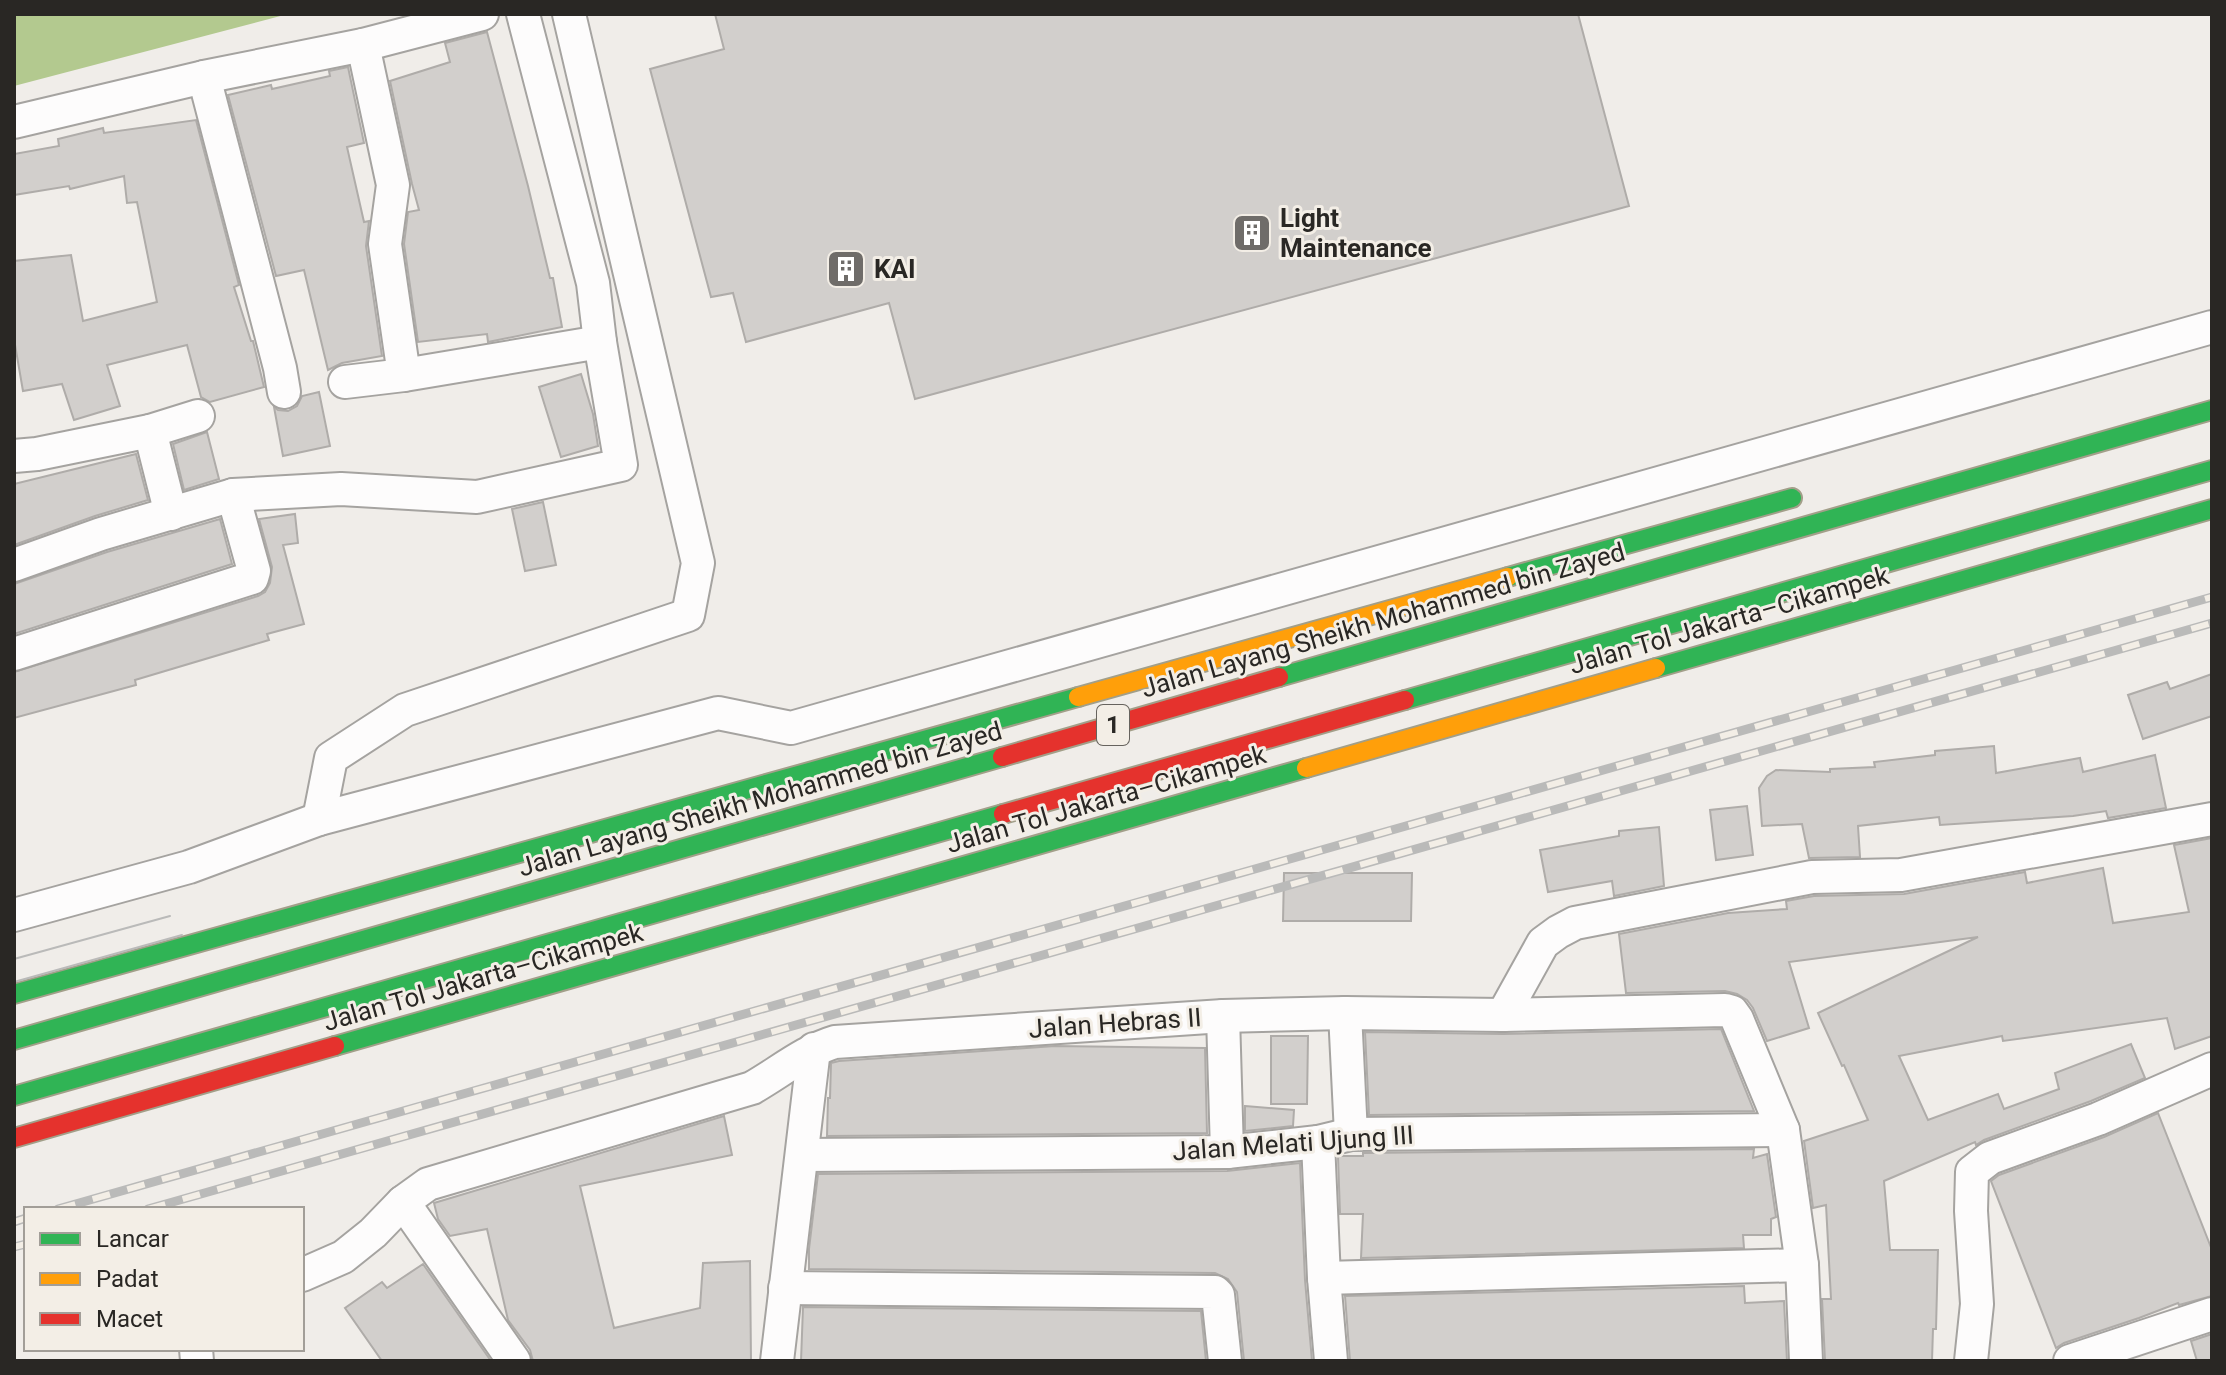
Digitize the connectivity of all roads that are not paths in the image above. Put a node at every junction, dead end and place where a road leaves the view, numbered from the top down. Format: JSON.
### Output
{"nodes":[{"id":1,"x":482,"y":14,"type":"edge"},
{"id":2,"x":523,"y":14,"type":"edge"},
{"id":3,"x":569,"y":14,"type":"edge"},
{"id":4,"x":363,"y":45,"type":"junction"},
{"id":5,"x":204,"y":77,"type":"junction"},
{"id":6,"x":14,"y":122,"type":"edge"},
{"id":7,"x":2212,"y":327,"type":"edge"},
{"id":8,"x":600,"y":342,"type":"junction"},
{"id":9,"x":404,"y":375,"type":"junction"},
{"id":10,"x":345,"y":382,"type":"dead end"},
{"id":11,"x":284,"y":392,"type":"dead end"},
{"id":12,"x":2212,"y":410,"type":"edge"},
{"id":13,"x":198,"y":416,"type":"dead end"},
{"id":14,"x":150,"y":431,"type":"junction"},
{"id":15,"x":14,"y":456,"type":"edge"},
{"id":16,"x":2212,"y":470,"type":"edge"},
{"id":17,"x":1812,"y":493,"type":"dead end"},
{"id":18,"x":233,"y":495,"type":"junction"},
{"id":19,"x":2212,"y":509,"type":"edge"},
{"id":20,"x":171,"y":514,"type":"junction"},
{"id":21,"x":14,"y":565,"type":"edge"},
{"id":22,"x":14,"y":654,"type":"edge"},
{"id":23,"x":319,"y":819,"type":"junction"},
{"id":24,"x":2212,"y":819,"type":"edge"},
{"id":25,"x":14,"y":915,"type":"edge"},
{"id":26,"x":14,"y":994,"type":"edge"},
{"id":27,"x":1345,"y":1013,"type":"junction"},
{"id":28,"x":1503,"y":1015,"type":"junction"},
{"id":29,"x":1223,"y":1016,"type":"junction"},
{"id":30,"x":14,"y":1040,"type":"edge"},
{"id":31,"x":814,"y":1049,"type":"junction"},
{"id":32,"x":2212,"y":1069,"type":"edge"},
{"id":33,"x":14,"y":1096,"type":"edge"},
{"id":34,"x":1783,"y":1130,"type":"junction"},
{"id":35,"x":1351,"y":1134,"type":"junction"},
{"id":36,"x":14,"y":1138,"type":"edge"},
{"id":37,"x":1318,"y":1142,"type":"junction"},
{"id":38,"x":1227,"y":1152,"type":"junction"},
{"id":39,"x":802,"y":1155,"type":"junction"},
{"id":40,"x":403,"y":1202,"type":"junction"},
{"id":41,"x":1802,"y":1265,"type":"junction"},
{"id":42,"x":304,"y":1274,"type":"edge"},
{"id":43,"x":1324,"y":1278,"type":"junction"},
{"id":44,"x":785,"y":1288,"type":"junction"},
{"id":45,"x":2212,"y":1314,"type":"edge"},
{"id":46,"x":514,"y":1361,"type":"edge"},
{"id":47,"x":777,"y":1361,"type":"edge"},
{"id":48,"x":1225,"y":1361,"type":"edge"},
{"id":49,"x":1331,"y":1361,"type":"edge"},
{"id":50,"x":1806,"y":1361,"type":"edge"},
{"id":51,"x":1971,"y":1361,"type":"edge"},
{"id":52,"x":2070,"y":1361,"type":"edge"}],
"edges":[{"from":1,"to":4,"type":"street"},
{"from":2,"to":8,"type":"street"},
{"from":3,"to":23,"type":"street"},
{"from":4,"to":5,"type":"street"},
{"from":4,"to":9,"type":"street"},
{"from":5,"to":6,"type":"street"},
{"from":5,"to":11,"type":"street"},
{"from":7,"to":23,"type":"street"},
{"from":8,"to":9,"type":"street"},
{"from":8,"to":18,"type":"street"},
{"from":9,"to":10,"type":"street"},
{"from":12,"to":30,"type":"highway","name":"Jalan Layang Sheikh Mohammed bin Zayed","number":"1"},
{"from":13,"to":14,"type":"street"},
{"from":14,"to":15,"type":"street"},
{"from":14,"to":20,"type":"street"},
{"from":16,"to":33,"type":"highway","number":"1"},
{"from":17,"to":26,"type":"highway","number":"1"},
{"from":18,"to":20,"type":"street"},
{"from":18,"to":22,"type":"street"},
{"from":19,"to":36,"type":"highway","name":"Jalan Tol Jakarta–Cikampek"},
{"from":20,"to":21,"type":"street"},
{"from":23,"to":25,"type":"street"},
{"from":24,"to":28,"type":"street"},
{"from":27,"to":28,"type":"street","name":"Jalan Hebras II"},
{"from":27,"to":29,"type":"street","name":"Jalan Hebras II"},
{"from":27,"to":35,"type":"street"},
{"from":28,"to":34,"type":"street","name":"Jalan Hebras II"},
{"from":29,"to":31,"type":"street","name":"Jalan Hebras II"},
{"from":29,"to":38,"type":"street"},
{"from":31,"to":39,"type":"street"},
{"from":31,"to":40,"type":"street"},
{"from":32,"to":51,"type":"street"},
{"from":34,"to":35,"type":"street","name":"Jalan Melati Ujung III"},
{"from":34,"to":41,"type":"street"},
{"from":35,"to":37,"type":"street","name":"Jalan Melati Ujung III"},
{"from":37,"to":38,"type":"street","name":"Jalan Melati Ujung III"},
{"from":37,"to":43,"type":"street"},
{"from":38,"to":39,"type":"street","name":"Jalan Melati Ujung III"},
{"from":39,"to":44,"type":"street"},
{"from":40,"to":42,"type":"street"},
{"from":40,"to":46,"type":"street"},
{"from":41,"to":43,"type":"street"},
{"from":41,"to":50,"type":"street"},
{"from":43,"to":49,"type":"street"},
{"from":44,"to":47,"type":"street"},
{"from":44,"to":48,"type":"street"},
{"from":45,"to":52,"type":"street"}]}
